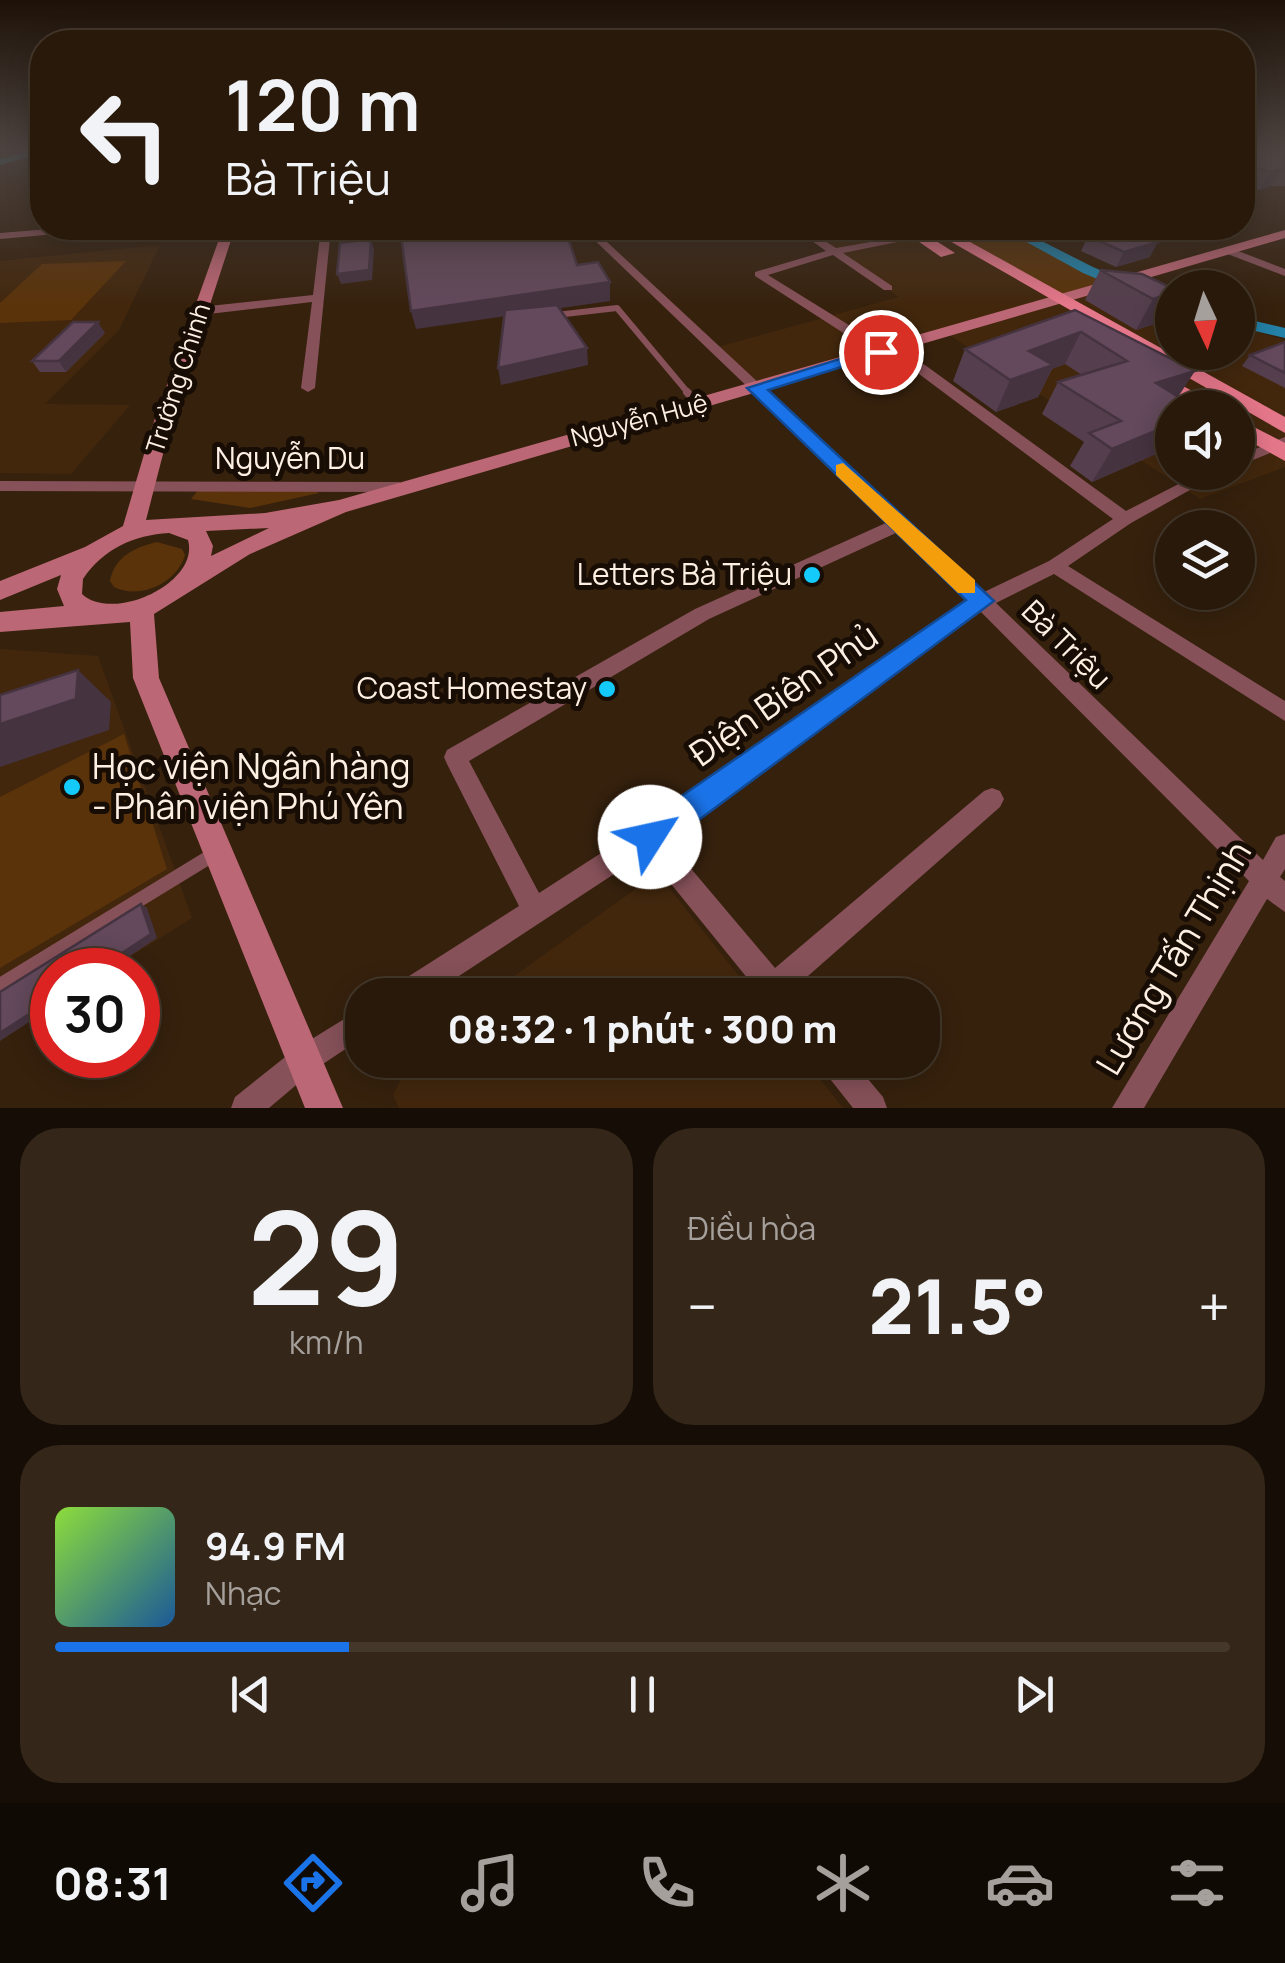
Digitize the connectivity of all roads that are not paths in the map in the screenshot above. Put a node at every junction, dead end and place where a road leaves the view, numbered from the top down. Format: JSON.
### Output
{"nodes":[{"id":1,"x":30,"y":233,"type":"edge"},
{"id":2,"x":1285,"y":234,"type":"edge"},
{"id":3,"x":0,"y":236,"type":"edge"},
{"id":4,"x":224,"y":240,"type":"edge"},
{"id":5,"x":325,"y":240,"type":"edge"},
{"id":6,"x":601,"y":240,"type":"edge"},
{"id":7,"x":816,"y":240,"type":"edge"},
{"id":8,"x":880,"y":240,"type":"edge"},
{"id":9,"x":934,"y":240,"type":"edge"},
{"id":10,"x":939,"y":240,"type":"edge"},
{"id":11,"x":1229,"y":250,"type":"junction"},
{"id":12,"x":834,"y":252,"type":"junction"},
{"id":13,"x":1285,"y":273,"type":"edge"},
{"id":14,"x":888,"y":288,"type":"dead end"},
{"id":15,"x":318,"y":298,"type":"junction"},
{"id":16,"x":1059,"y":299,"type":"junction"},
{"id":17,"x":1035,"y":306,"type":"junction"},
{"id":18,"x":200,"y":311,"type":"junction"},
{"id":19,"x":545,"y":316,"type":"edge"},
{"id":20,"x":881,"y":352,"type":"junction"},
{"id":21,"x":308,"y":388,"type":"dead end"},
{"id":22,"x":756,"y":388,"type":"junction"},
{"id":23,"x":1177,"y":390,"type":"edge"},
{"id":24,"x":698,"y":404,"type":"junction"},
{"id":25,"x":1255,"y":432,"type":"edge"},
{"id":26,"x":1282,"y":442,"type":"edge"},
{"id":27,"x":1255,"y":454,"type":"edge"},
{"id":28,"x":145,"y":485,"type":"junction"},
{"id":29,"x":0,"y":486,"type":"edge"},
{"id":30,"x":399,"y":487,"type":"junction"},
{"id":31,"x":1181,"y":490,"type":"edge"},
{"id":32,"x":339,"y":507,"type":"junction"},
{"id":33,"x":1125,"y":519,"type":"junction"},
{"id":34,"x":900,"y":524,"type":"junction"},
{"id":35,"x":171,"y":525,"type":"junction"},
{"id":36,"x":133,"y":530,"type":"junction"},
{"id":37,"x":89,"y":554,"type":"junction"},
{"id":38,"x":1055,"y":566,"type":"junction"},
{"id":39,"x":180,"y":586,"type":"junction"},
{"id":40,"x":0,"y":591,"type":"edge"},
{"id":41,"x":982,"y":601,"type":"junction"},
{"id":42,"x":141,"y":608,"type":"junction"},
{"id":43,"x":95,"y":613,"type":"junction"},
{"id":44,"x":0,"y":622,"type":"edge"},
{"id":45,"x":1285,"y":712,"type":"edge"},
{"id":46,"x":992,"y":799,"type":"dead end"},
{"id":47,"x":650,"y":837,"type":"junction"},
{"id":48,"x":1285,"y":846,"type":"edge"},
{"id":49,"x":218,"y":852,"type":"junction"},
{"id":50,"x":1276,"y":891,"type":"edge"},
{"id":51,"x":535,"y":911,"type":"junction"},
{"id":52,"x":431,"y":978,"type":"edge"},
{"id":53,"x":765,"y":978,"type":"edge"},
{"id":54,"x":791,"y":978,"type":"edge"},
{"id":55,"x":0,"y":985,"type":"edge"},
{"id":56,"x":345,"y":1033,"type":"edge"},
{"id":57,"x":304,"y":1060,"type":"junction"},
{"id":58,"x":848,"y":1078,"type":"edge"},
{"id":59,"x":246,"y":1108,"type":"edge"},
{"id":60,"x":324,"y":1108,"type":"edge"},
{"id":61,"x":872,"y":1108,"type":"edge"},
{"id":62,"x":1126,"y":1108,"type":"edge"}],
"edges":[{"from":1,"to":3,"type":"street"},
{"from":2,"to":11,"type":"main road","name":"Nguyễn Huệ"},
{"from":4,"to":18,"type":"main road","name":"Trường Chinh"},
{"from":5,"to":15,"type":"street"},
{"from":6,"to":22,"type":"street","name":"Bà Triệu"},
{"from":7,"to":12,"type":"street"},
{"from":8,"to":12,"type":"street"},
{"from":9,"to":17,"type":"main road"},
{"from":10,"to":16,"type":"main road"},
{"from":11,"to":13,"type":"street"},
{"from":11,"to":16,"type":"main road","name":"Nguyễn Huệ"},
{"from":12,"to":14,"type":"street"},
{"from":12,"to":20,"type":"street"},
{"from":15,"to":18,"type":"street"},
{"from":15,"to":21,"type":"street"},
{"from":16,"to":17,"type":"main road","name":"Nguyễn Huệ"},
{"from":16,"to":26,"type":"main road"},
{"from":17,"to":20,"type":"main road","name":"Nguyễn Huệ"},
{"from":17,"to":23,"type":"main road"},
{"from":18,"to":28,"type":"main road","name":"Trường Chinh"},
{"from":19,"to":24,"type":"lane"},
{"from":20,"to":22,"type":"main road","name":"Nguyễn Huệ"},
{"from":20,"to":33,"type":"street"},
{"from":22,"to":24,"type":"main road","name":"Nguyễn Huệ"},
{"from":22,"to":34,"type":"street","name":"Bà Triệu"},
{"from":24,"to":30,"type":"main road","name":"Nguyễn Huệ"},
{"from":25,"to":26,"type":"main road"},
{"from":26,"to":27,"type":"street"},
{"from":28,"to":29,"type":"street","name":"Nguyễn Du"},
{"from":28,"to":30,"type":"street","name":"Nguyễn Du"},
{"from":28,"to":36,"type":"main road","name":"Trường Chinh"},
{"from":30,"to":32,"type":"main road","name":"Nguyễn Huệ"},
{"from":31,"to":33,"type":"street","name":"Điện Biên Phủ"},
{"from":32,"to":35,"type":"main road"},
{"from":32,"to":39,"type":"main road"},
{"from":33,"to":38,"type":"street","name":"Điện Biên Phủ"},
{"from":34,"to":41,"type":"street","name":"Bà Triệu"},
{"from":34,"to":51,"type":"street"},
{"from":35,"to":36,"type":"main road"},
{"from":35,"to":39,"type":"main road"},
{"from":36,"to":37,"type":"main road"},
{"from":37,"to":40,"type":"main road"},
{"from":37,"to":43,"type":"main road"},
{"from":38,"to":41,"type":"street","name":"Điện Biên Phủ"},
{"from":38,"to":45,"type":"street"},
{"from":39,"to":42,"type":"main road"},
{"from":41,"to":47,"type":"street","name":"Điện Biên Phủ"},
{"from":41,"to":50,"type":"street","name":"Bà Triệu"},
{"from":42,"to":43,"type":"main road"},
{"from":42,"to":49,"type":"main road"},
{"from":43,"to":44,"type":"main road"},
{"from":46,"to":54,"type":"street"},
{"from":47,"to":51,"type":"street","name":"Điện Biên Phủ"},
{"from":47,"to":53,"type":"street"},
{"from":48,"to":50,"type":"street","name":"Lương Tấn Thịnh"},
{"from":49,"to":55,"type":"lane"},
{"from":49,"to":57,"type":"main road"},
{"from":50,"to":62,"type":"street","name":"Lương Tấn Thịnh"},
{"from":51,"to":52,"type":"street","name":"Điện Biên Phủ"},
{"from":56,"to":57,"type":"street"},
{"from":57,"to":59,"type":"street"},
{"from":57,"to":60,"type":"main road"},
{"from":58,"to":61,"type":"street"}]}
